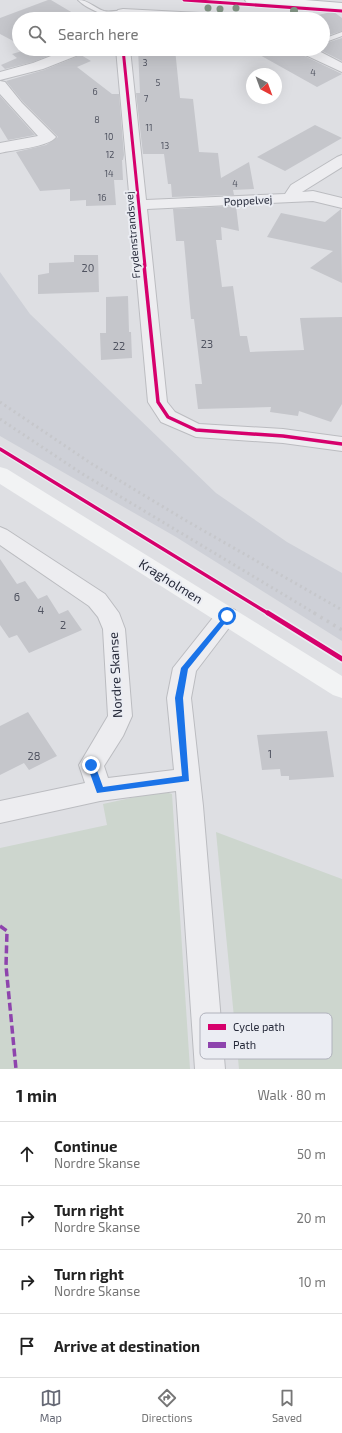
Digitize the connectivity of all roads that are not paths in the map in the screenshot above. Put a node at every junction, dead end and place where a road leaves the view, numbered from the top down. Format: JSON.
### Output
{"nodes":[{"id":1,"x":81,"y":0,"type":"edge"},
{"id":2,"x":252,"y":0,"type":"edge"},
{"id":3,"x":342,"y":7,"type":"edge"},
{"id":4,"x":123,"y":11,"type":"edge"},
{"id":5,"x":101,"y":12,"type":"edge"},
{"id":6,"x":113,"y":12,"type":"edge"},
{"id":7,"x":138,"y":12,"type":"edge"},
{"id":8,"x":342,"y":34,"type":"edge"},
{"id":9,"x":330,"y":38,"type":"edge"},
{"id":10,"x":63,"y":56,"type":"edge"},
{"id":11,"x":124,"y":56,"type":"edge"},
{"id":12,"x":318,"y":56,"type":"edge"},
{"id":13,"x":342,"y":68,"type":"edge"},
{"id":14,"x":0,"y":76,"type":"edge"},
{"id":15,"x":0,"y":85,"type":"edge"},
{"id":16,"x":0,"y":148,"type":"edge"},
{"id":17,"x":342,"y":160,"type":"edge"},
{"id":18,"x":293,"y":198,"type":"junction"},
{"id":19,"x":342,"y":203,"type":"edge"},
{"id":20,"x":139,"y":205,"type":"junction"},
{"id":21,"x":342,"y":444,"type":"edge"},
{"id":22,"x":0,"y":474,"type":"edge"},
{"id":23,"x":0,"y":535,"type":"edge"},
{"id":24,"x":227,"y":616,"type":"junction"},
{"id":25,"x":342,"y":688,"type":"edge"},
{"id":26,"x":186,"y":779,"type":"junction"},
{"id":27,"x":100,"y":790,"type":"junction"},
{"id":28,"x":0,"y":812,"type":"edge"},
{"id":29,"x":205,"y":1013,"type":"edge"},
{"id":30,"x":209,"y":1059,"type":"edge"},
{"id":31,"x":210,"y":1069,"type":"edge"}],
"edges":[{"from":1,"to":5,"type":"lane"},
{"from":2,"to":3,"type":"street"},
{"from":4,"to":6,"type":"lane"},
{"from":4,"to":7,"type":"street"},
{"from":8,"to":9,"type":"lane"},
{"from":10,"to":14,"type":"street"},
{"from":11,"to":20,"type":"street","name":"Frydenstrandsvej"},
{"from":12,"to":13,"type":"street"},
{"from":15,"to":16,"type":"street"},
{"from":17,"to":18,"type":"street"},
{"from":18,"to":19,"type":"street","name":"Poppelvej"},
{"from":18,"to":20,"type":"street","name":"Poppelvej"},
{"from":20,"to":21,"type":"street","name":"Frydenstrandsvej"},
{"from":22,"to":24,"type":"street","name":"Kragholmen"},
{"from":23,"to":27,"type":"street","name":"Nordre Skanse"},
{"from":24,"to":25,"type":"street","name":"Kragholmen"},
{"from":24,"to":26,"type":"street"},
{"from":26,"to":27,"type":"street"},
{"from":26,"to":29,"type":"street"},
{"from":27,"to":28,"type":"street"},
{"from":30,"to":31,"type":"street"}]}
